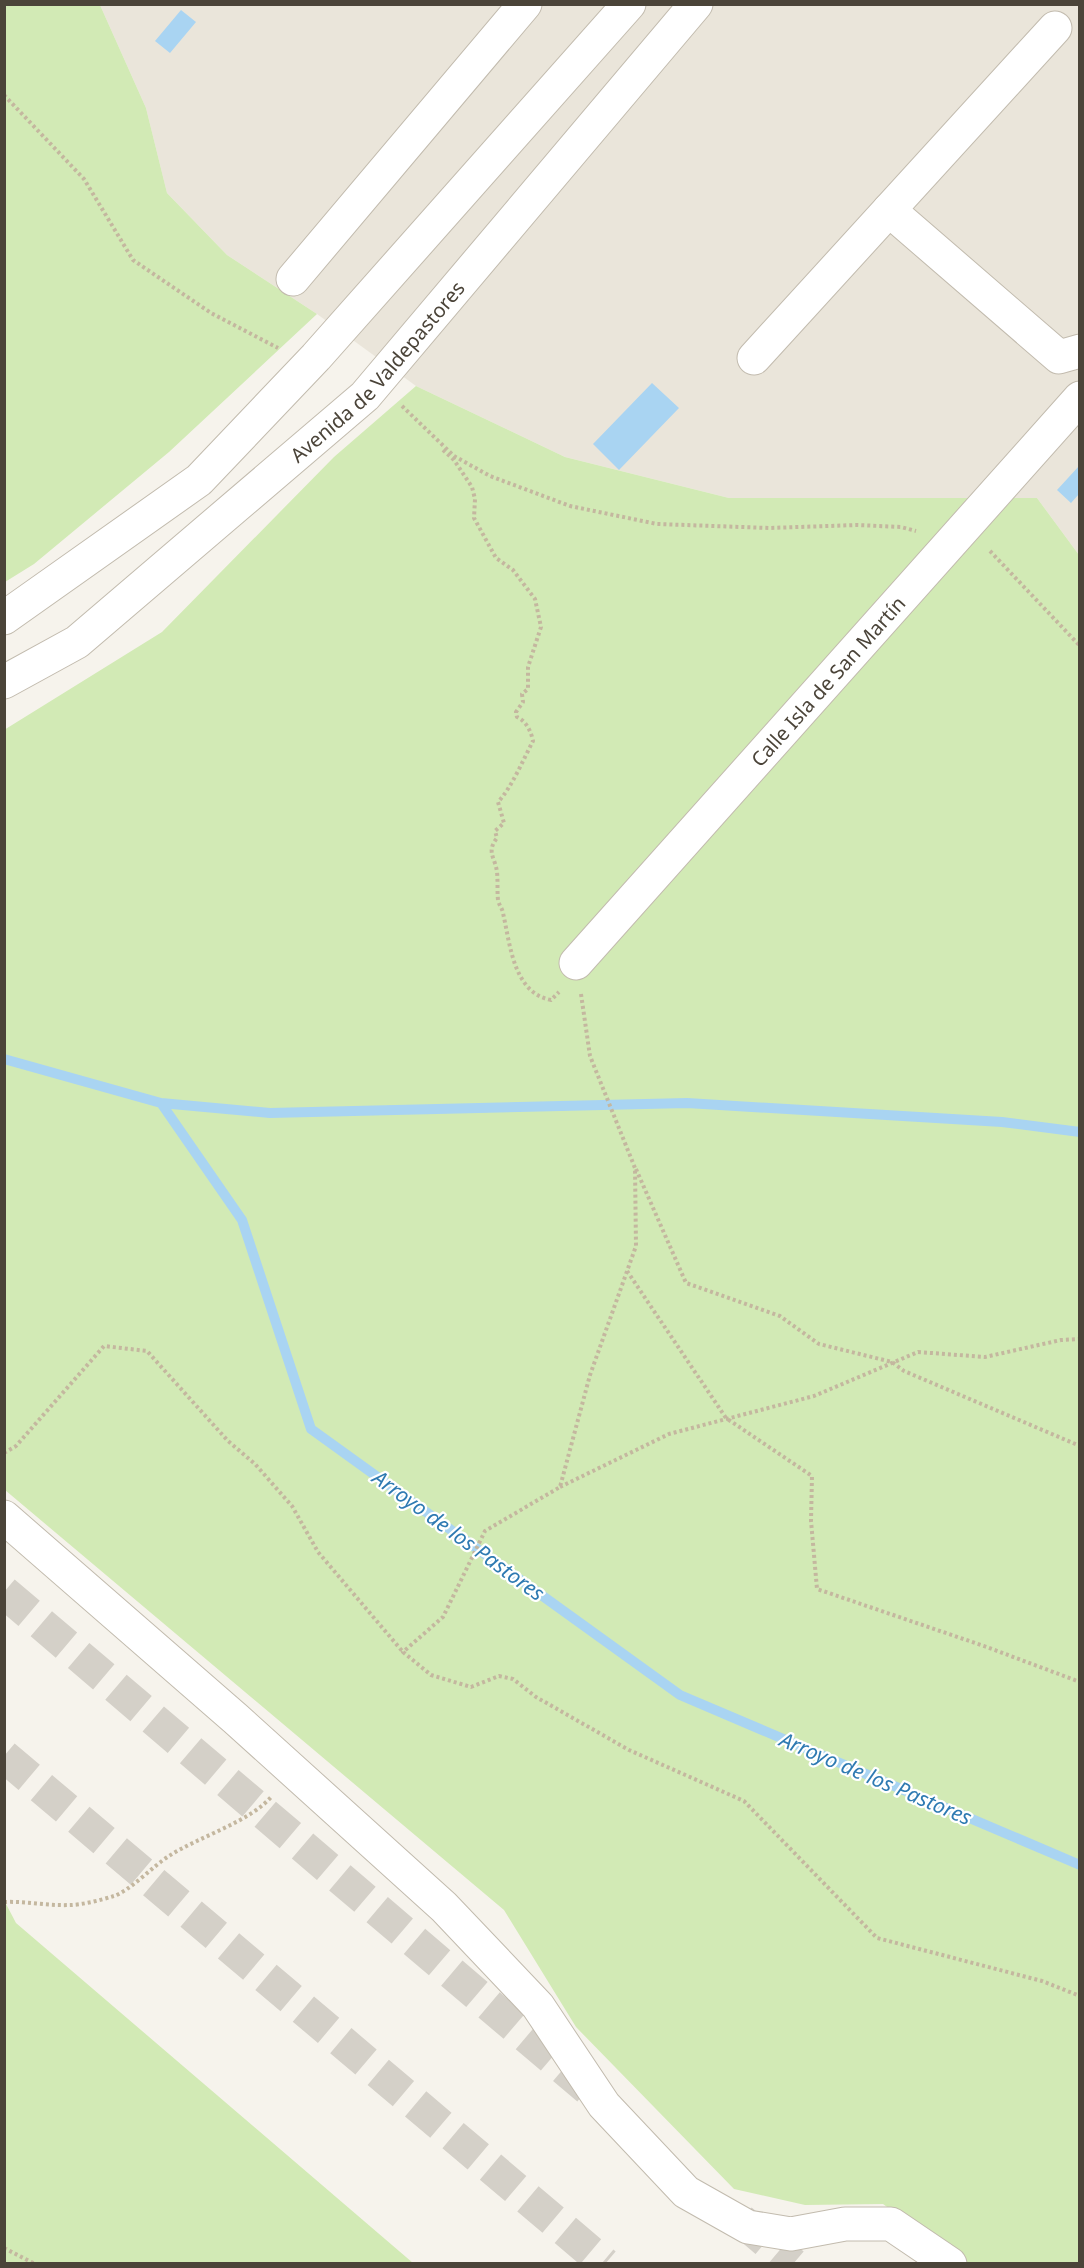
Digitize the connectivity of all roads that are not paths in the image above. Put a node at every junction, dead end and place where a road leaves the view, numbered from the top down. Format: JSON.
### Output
{"nodes":[{"id":1,"x":525,"y":4,"type":"edge"},
{"id":2,"x":629,"y":4,"type":"edge"},
{"id":3,"x":696,"y":4,"type":"edge"},
{"id":4,"x":1055,"y":28,"type":"dead end"},
{"id":5,"x":889,"y":210,"type":"junction"},
{"id":6,"x":293,"y":279,"type":"dead end"},
{"id":7,"x":1080,"y":351,"type":"edge"},
{"id":8,"x":754,"y":358,"type":"dead end"},
{"id":9,"x":1080,"y":398,"type":"edge"},
{"id":10,"x":4,"y":618,"type":"edge"},
{"id":11,"x":4,"y":682,"type":"edge"},
{"id":12,"x":578,"y":972,"type":"road end"},
{"id":13,"x":4,"y":1517,"type":"edge"},
{"id":14,"x":950,"y":2264,"type":"edge"}],
"edges":[{"from":1,"to":6,"type":"street"},
{"from":2,"to":10,"type":"street"},
{"from":3,"to":11,"type":"street","name":"Avenida de Valdepastores"},
{"from":4,"to":5,"type":"street"},
{"from":5,"to":7,"type":"street"},
{"from":5,"to":8,"type":"street"},
{"from":9,"to":12,"type":"street","name":"Calle Isla de San Martín"},
{"from":13,"to":14,"type":"street"}]}
